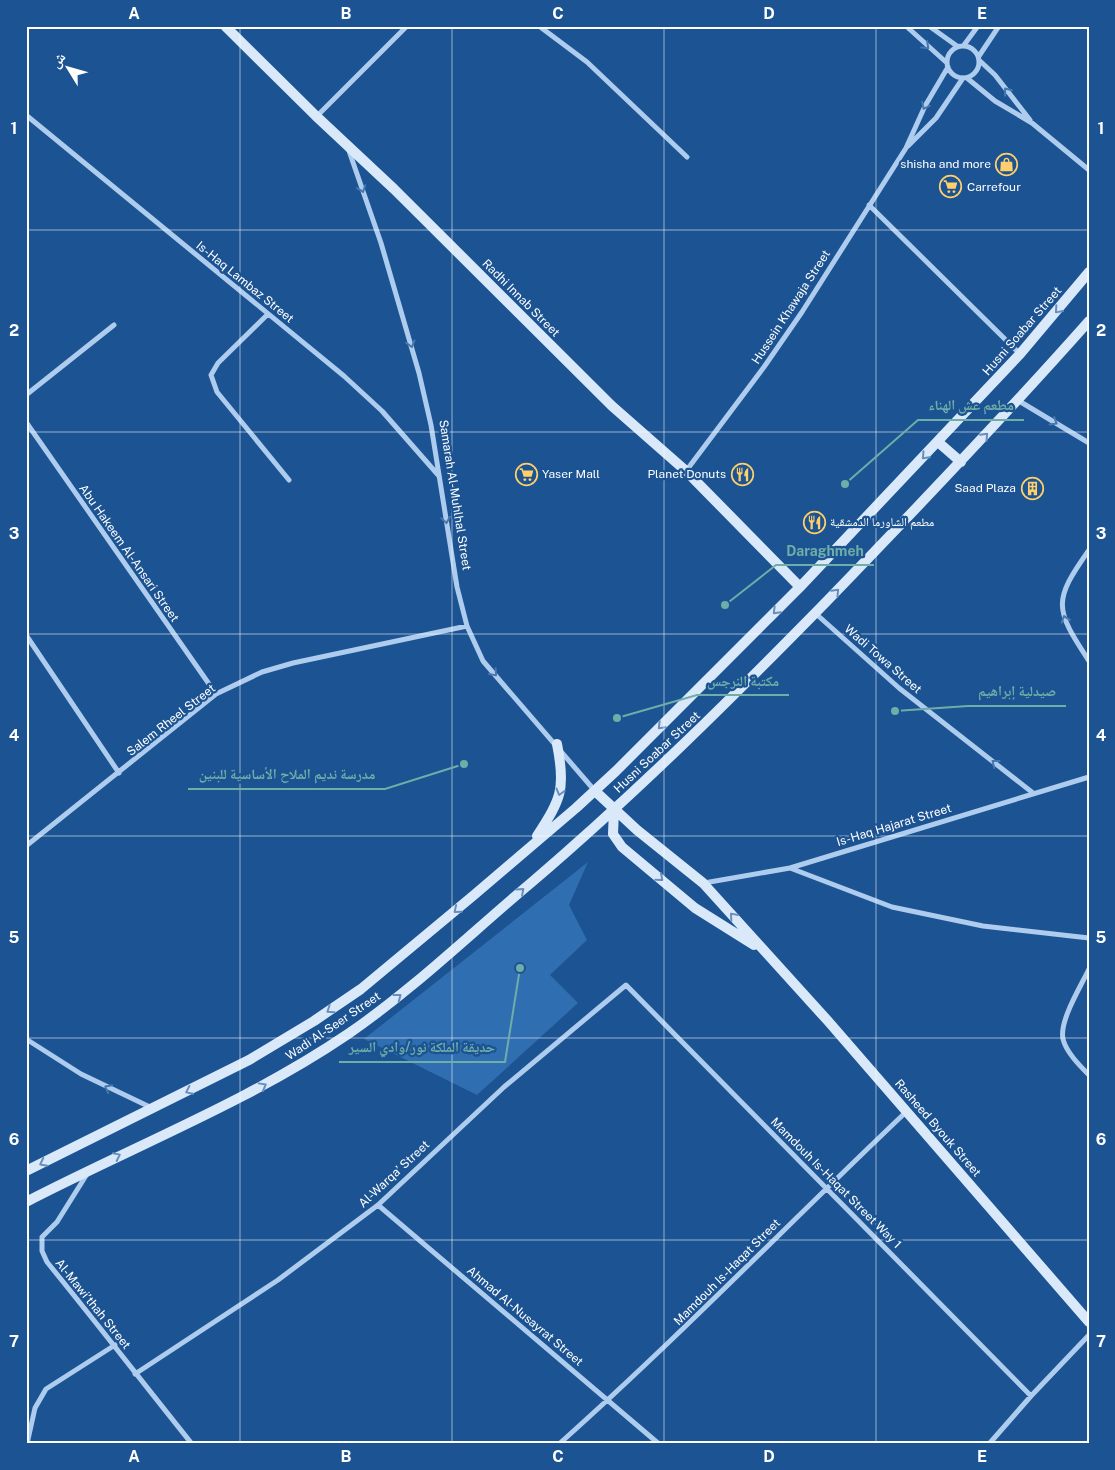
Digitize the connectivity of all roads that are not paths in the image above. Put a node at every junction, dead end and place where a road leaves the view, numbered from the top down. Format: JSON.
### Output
{"nodes":[{"id":1,"x":225,"y":26,"type":"edge"},
{"id":2,"x":407,"y":26,"type":"edge"},
{"id":3,"x":539,"y":26,"type":"edge"},
{"id":4,"x":906,"y":26,"type":"edge"},
{"id":5,"x":929,"y":26,"type":"edge"},
{"id":6,"x":978,"y":26,"type":"edge"},
{"id":7,"x":999,"y":26,"type":"edge"},
{"id":8,"x":964,"y":45,"type":"junction"},
{"id":9,"x":957,"y":46,"type":"junction"},
{"id":10,"x":980,"y":58,"type":"junction"},
{"id":11,"x":947,"y":65,"type":"junction"},
{"id":12,"x":965,"y":78,"type":"junction"},
{"id":13,"x":26,"y":115,"type":"edge"},
{"id":14,"x":316,"y":116,"type":"junction"},
{"id":15,"x":1032,"y":123,"type":"junction"},
{"id":16,"x":346,"y":143,"type":"junction"},
{"id":17,"x":906,"y":148,"type":"junction"},
{"id":18,"x":687,"y":157,"type":"dead end"},
{"id":19,"x":1089,"y":170,"type":"edge"},
{"id":20,"x":869,"y":205,"type":"junction"},
{"id":21,"x":1089,"y":272,"type":"edge"},
{"id":22,"x":268,"y":314,"type":"junction"},
{"id":23,"x":1089,"y":321,"type":"edge"},
{"id":24,"x":114,"y":325,"type":"dead end"},
{"id":25,"x":1020,"y":354,"type":"junction"},
{"id":26,"x":26,"y":395,"type":"edge"},
{"id":27,"x":1018,"y":400,"type":"junction"},
{"id":28,"x":26,"y":422,"type":"edge"},
{"id":29,"x":938,"y":442,"type":"junction"},
{"id":30,"x":1089,"y":444,"type":"edge"},
{"id":31,"x":961,"y":462,"type":"junction"},
{"id":32,"x":686,"y":471,"type":"junction"},
{"id":33,"x":439,"y":476,"type":"junction"},
{"id":34,"x":289,"y":480,"type":"dead end"},
{"id":35,"x":1089,"y":550,"type":"edge"},
{"id":36,"x":800,"y":587,"type":"junction"},
{"id":37,"x":815,"y":613,"type":"junction"},
{"id":38,"x":467,"y":626,"type":"junction"},
{"id":39,"x":26,"y":635,"type":"edge"},
{"id":40,"x":1089,"y":661,"type":"edge"},
{"id":41,"x":216,"y":694,"type":"junction"},
{"id":42,"x":557,"y":744,"type":"junction"},
{"id":43,"x":119,"y":773,"type":"junction"},
{"id":44,"x":1089,"y":777,"type":"edge"},
{"id":45,"x":595,"y":790,"type":"junction"},
{"id":46,"x":1033,"y":793,"type":"junction"},
{"id":47,"x":614,"y":810,"type":"junction"},
{"id":48,"x":533,"y":843,"type":"junction"},
{"id":49,"x":26,"y":846,"type":"edge"},
{"id":50,"x":790,"y":868,"type":"junction"},
{"id":51,"x":704,"y":883,"type":"junction"},
{"id":52,"x":1089,"y":938,"type":"edge"},
{"id":53,"x":765,"y":953,"type":"junction"},
{"id":54,"x":1089,"y":969,"type":"edge"},
{"id":55,"x":626,"y":985,"type":"joint"},
{"id":56,"x":26,"y":1038,"type":"edge"},
{"id":57,"x":1089,"y":1075,"type":"edge"},
{"id":58,"x":152,"y":1108,"type":"junction"},
{"id":59,"x":907,"y":1111,"type":"junction"},
{"id":60,"x":89,"y":1170,"type":"junction"},
{"id":61,"x":26,"y":1171,"type":"edge"},
{"id":62,"x":826,"y":1187,"type":"junction"},
{"id":63,"x":26,"y":1202,"type":"edge"},
{"id":64,"x":378,"y":1205,"type":"junction"},
{"id":65,"x":1089,"y":1322,"type":"edge"},
{"id":66,"x":1089,"y":1336,"type":"edge"},
{"id":67,"x":115,"y":1345,"type":"junction"},
{"id":68,"x":135,"y":1374,"type":"junction"},
{"id":69,"x":1031,"y":1396,"type":"junction"},
{"id":70,"x":608,"y":1400,"type":"junction"},
{"id":71,"x":27,"y":1444,"type":"edge"},
{"id":72,"x":192,"y":1444,"type":"edge"},
{"id":73,"x":559,"y":1444,"type":"edge"},
{"id":74,"x":659,"y":1444,"type":"edge"},
{"id":75,"x":989,"y":1444,"type":"edge"}],
"edges":[{"from":1,"to":14,"type":"main road","name":"Radhi Innab Street"},
{"from":2,"to":14,"type":"street"},
{"from":3,"to":18,"type":"street"},
{"from":4,"to":11,"type":"street","one_way":true},
{"from":5,"to":9,"type":"street"},
{"from":6,"to":8,"type":"street"},
{"from":7,"to":10,"type":"street"},
{"from":8,"to":9,"type":"street"},
{"from":8,"to":10,"type":"street"},
{"from":9,"to":11,"type":"street"},
{"from":10,"to":12,"type":"street"},
{"from":15,"to":10,"type":"street","one_way":true},
{"from":11,"to":12,"type":"street"},
{"from":11,"to":17,"type":"street","name":"Hussein Khawaja Street","one_way":true},
{"from":12,"to":15,"type":"street"},
{"from":12,"to":17,"type":"street","name":"Hussein Khawaja Street"},
{"from":13,"to":22,"type":"street","name":"Is-Haq Lambaz Street"},
{"from":14,"to":16,"type":"main road","name":"Radhi Innab Street"},
{"from":15,"to":19,"type":"street"},
{"from":16,"to":32,"type":"main road","name":"Radhi Innab Street"},
{"from":16,"to":33,"type":"street","name":"Samarah Al-Muhlhal Street","one_way":true},
{"from":17,"to":20,"type":"street","name":"Hussein Khawaja Street"},
{"from":20,"to":25,"type":"street"},
{"from":20,"to":32,"type":"street","name":"Hussein Khawaja Street"},
{"from":21,"to":25,"type":"main road","name":"Husni Soabar Street","one_way":true},
{"from":22,"to":33,"type":"street","name":"Is-Haq Lambaz Street"},
{"from":22,"to":34,"type":"street"},
{"from":23,"to":27,"type":"main road","name":"Husni Soabar Street"},
{"from":24,"to":26,"type":"street"},
{"from":25,"to":29,"type":"main road","name":"Husni Soabar Street"},
{"from":27,"to":30,"type":"street","one_way":true},
{"from":31,"to":27,"type":"main road","name":"Husni Soabar Street","one_way":true},
{"from":28,"to":41,"type":"street","name":"Abu Hakeem Al-Ansari Street"},
{"from":29,"to":31,"type":"main road"},
{"from":29,"to":36,"type":"main road","name":"Husni Soabar Street","one_way":true},
{"from":37,"to":31,"type":"main road","name":"Husni Soabar Street","one_way":true},
{"from":32,"to":36,"type":"main road","name":"Radhi Innab Street"},
{"from":33,"to":38,"type":"street","name":"Samarah Al-Muhlhal Street","one_way":true},
{"from":40,"to":35,"type":"street","one_way":true},
{"from":36,"to":45,"type":"main road","name":"Husni Soabar Street","one_way":true},
{"from":46,"to":37,"type":"street","name":"Wadi Towa Street","one_way":true},
{"from":37,"to":47,"type":"main road","name":"Husni Soabar Street"},
{"from":38,"to":41,"type":"street","name":"Salem Rheel Street"},
{"from":38,"to":42,"type":"street","name":"Samarah Al-Muhlhal Street","one_way":true},
{"from":39,"to":43,"type":"street"},
{"from":41,"to":43,"type":"street","name":"Salem Rheel Street"},
{"from":42,"to":45,"type":"street","name":"Samarah Al-Muhlhal Street"},
{"from":42,"to":48,"type":"main road","one_way":true},
{"from":43,"to":49,"type":"street","name":"Salem Rheel Street"},
{"from":44,"to":46,"type":"street","name":"Is-Haq Hajarat Street"},
{"from":45,"to":47,"type":"main road","name":"Samarah Al-Muhlhal Street"},
{"from":45,"to":48,"type":"main road","name":"Wadi Al-Seer Street"},
{"from":46,"to":50,"type":"street","name":"Is-Haq Hajarat Street"},
{"from":47,"to":51,"type":"main road","name":"Rasheed Byouk Street"},
{"from":47,"to":53,"type":"main road","name":"Rasheed Byouk Street","one_way":true},
{"from":60,"to":47,"type":"main road","name":"Wadi Al-Seer Street","one_way":true},
{"from":48,"to":58,"type":"main road","name":"Wadi Al-Seer Street","one_way":true},
{"from":50,"to":51,"type":"street","name":"Is-Haq Hajarat Street"},
{"from":50,"to":52,"type":"street"},
{"from":53,"to":51,"type":"main road","name":"Rasheed Byouk Street","one_way":true},
{"from":53,"to":59,"type":"main road","name":"Rasheed Byouk Street"},
{"from":54,"to":57,"type":"street"},
{"from":55,"to":62,"type":"street","name":"Mamdouh Is-Haqat Street Way 1"},
{"from":55,"to":64,"type":"street","name":"Al-Warqa’ Street"},
{"from":58,"to":56,"type":"street","one_way":true},
{"from":58,"to":61,"type":"main road","name":"Wadi Al-Seer Street","one_way":true},
{"from":59,"to":62,"type":"street","name":"Mamdouh Is-Haqat Street"},
{"from":59,"to":65,"type":"main road","name":"Rasheed Byouk Street"},
{"from":60,"to":63,"type":"main road","name":"Wadi Al-Seer Street"},
{"from":60,"to":67,"type":"street","name":"Al-Mawi’thah Street"},
{"from":62,"to":69,"type":"street","name":"Mamdouh Is-Haqat Street Way 1"},
{"from":62,"to":70,"type":"street","name":"Mamdouh Is-Haqat Street"},
{"from":64,"to":68,"type":"street","name":"Al-Warqa’ Street"},
{"from":64,"to":70,"type":"street","name":"Ahmad Al-Nusayrat Street"},
{"from":66,"to":69,"type":"street"},
{"from":67,"to":68,"type":"street","name":"Al-Mawi’thah Street"},
{"from":67,"to":71,"type":"street"},
{"from":68,"to":72,"type":"street","name":"Al-Mawi’thah Street"},
{"from":69,"to":75,"type":"street"},
{"from":70,"to":73,"type":"street","name":"Mamdouh Is-Haqat Street"},
{"from":70,"to":74,"type":"street","name":"Ahmad Al-Nusayrat Street"}]}
